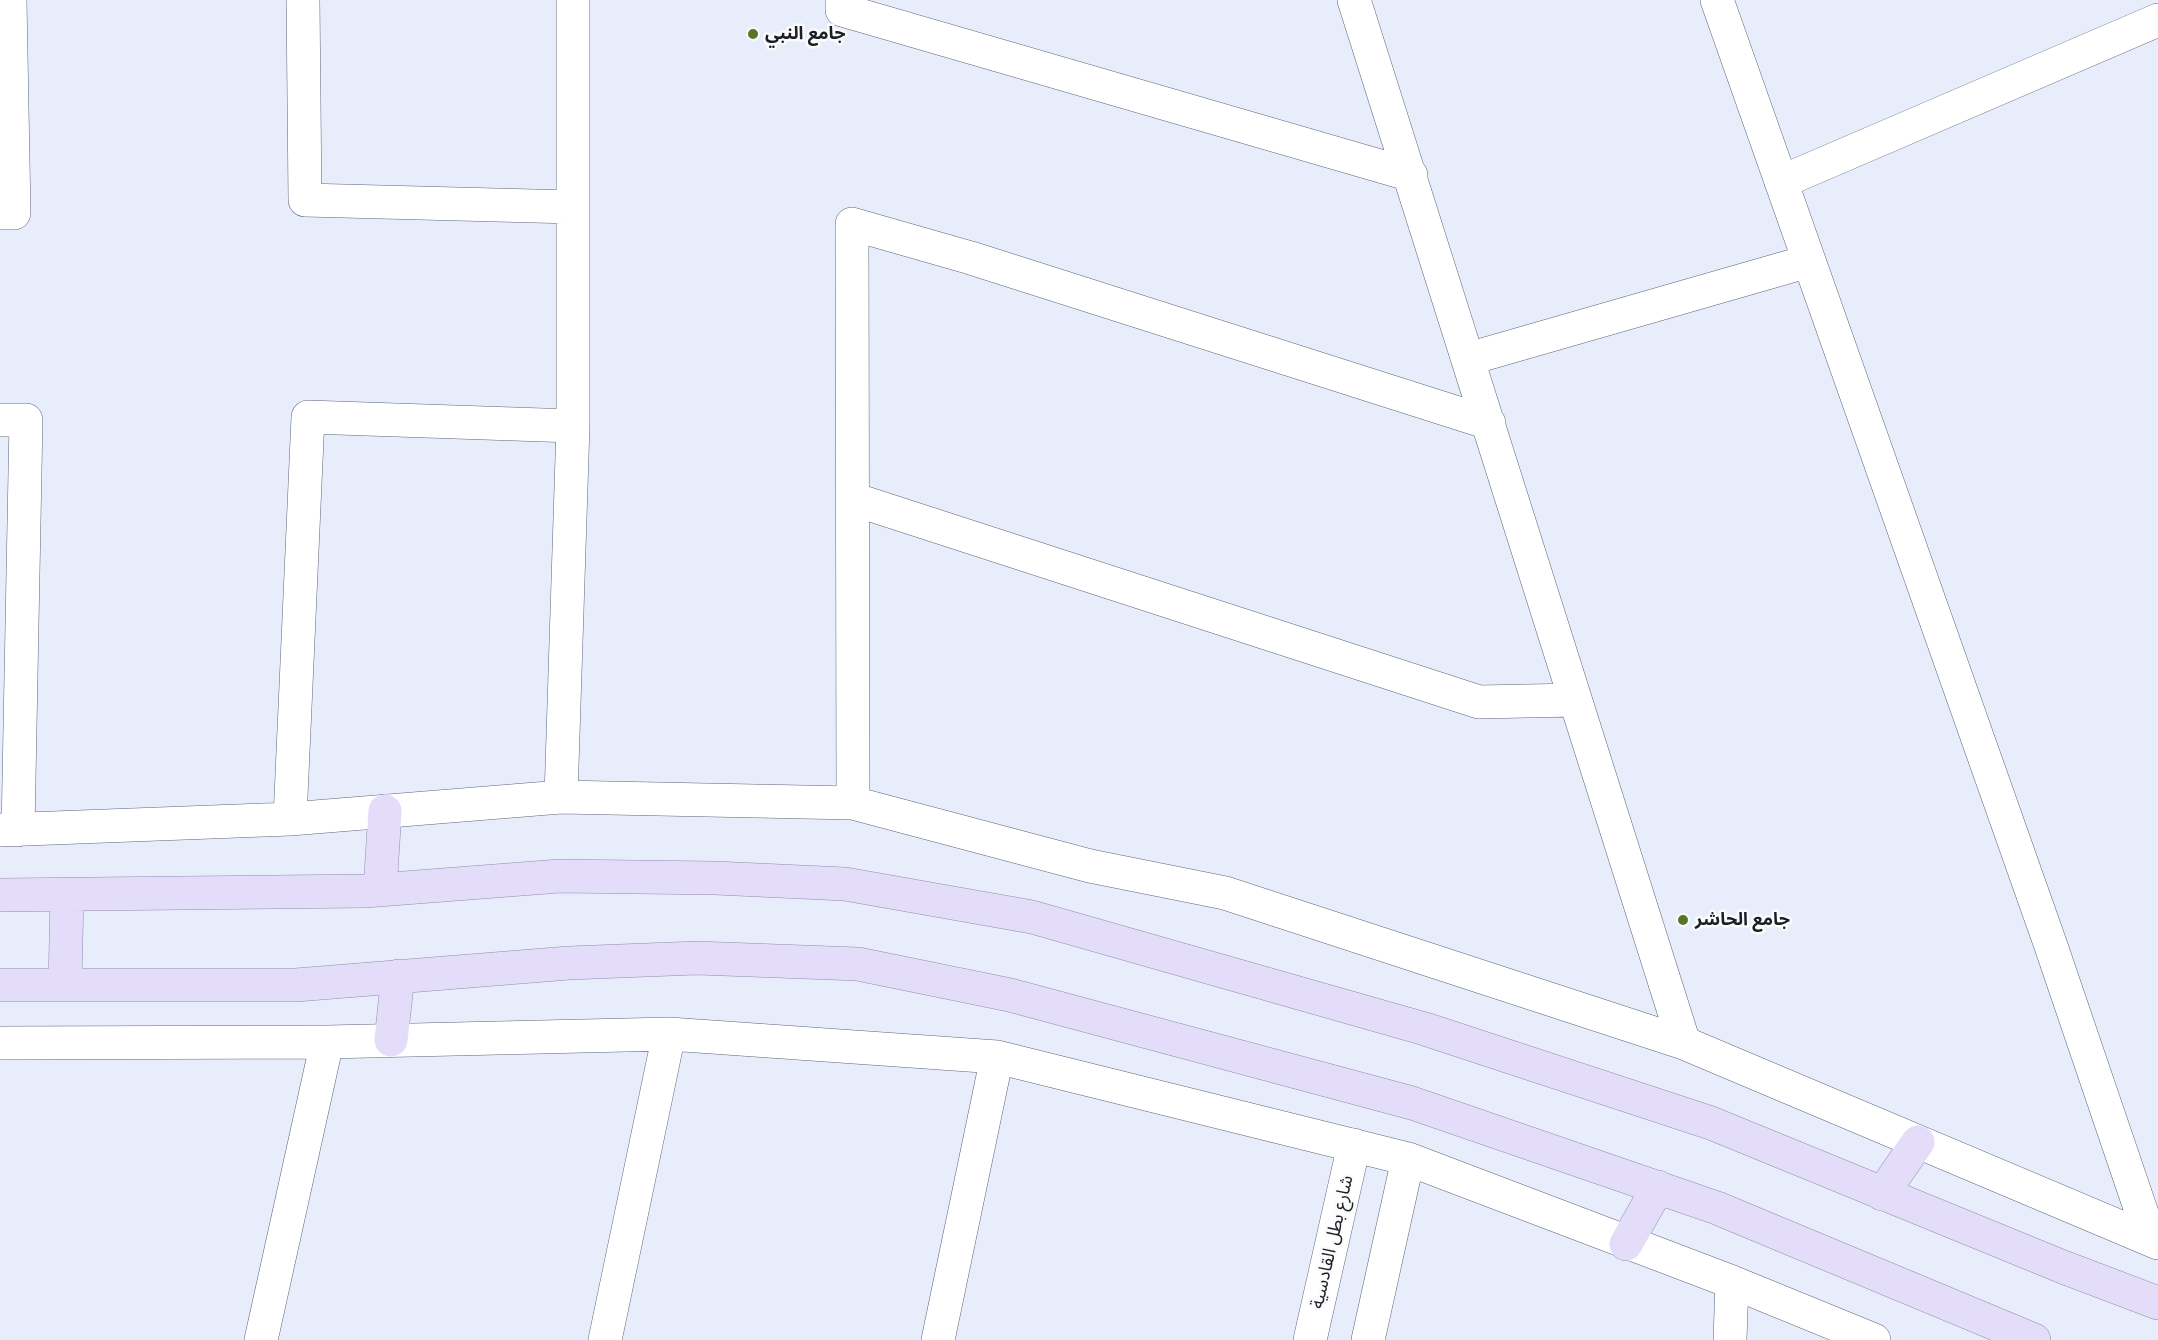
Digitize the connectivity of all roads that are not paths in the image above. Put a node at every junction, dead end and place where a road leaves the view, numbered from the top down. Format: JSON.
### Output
{"nodes":[{"id":1,"x":10,"y":0,"type":"edge"},
{"id":2,"x":303,"y":0,"type":"edge"},
{"id":3,"x":573,"y":0,"type":"edge"},
{"id":4,"x":842,"y":0,"type":"edge"},
{"id":5,"x":1354,"y":0,"type":"edge"},
{"id":6,"x":1717,"y":0,"type":"edge"},
{"id":7,"x":2158,"y":20,"type":"edge"},
{"id":8,"x":1411,"y":175,"type":"junction"},
{"id":9,"x":1781,"y":182,"type":"junction"},
{"id":10,"x":573,"y":207,"type":"junction"},
{"id":11,"x":0,"y":213,"type":"edge"},
{"id":12,"x":1809,"y":261,"type":"junction"},
{"id":13,"x":1468,"y":359,"type":"junction"},
{"id":14,"x":0,"y":420,"type":"edge"},
{"id":15,"x":1489,"y":423,"type":"junction"},
{"id":16,"x":573,"y":426,"type":"junction"},
{"id":17,"x":853,"y":499,"type":"junction"},
{"id":18,"x":1575,"y":700,"type":"junction"},
{"id":19,"x":561,"y":797,"type":"junction"},
{"id":20,"x":853,"y":803,"type":"junction"},
{"id":21,"x":385,"y":811,"type":"junction"},
{"id":22,"x":290,"y":819,"type":"junction"},
{"id":23,"x":9,"y":830,"type":"edge"},
{"id":24,"x":380,"y":890,"type":"junction"},
{"id":25,"x":0,"y":895,"type":"edge"},
{"id":26,"x":67,"y":895,"type":"junction"},
{"id":27,"x":398,"y":976,"type":"junction"},
{"id":28,"x":0,"y":985,"type":"edge"},
{"id":29,"x":65,"y":985,"type":"junction"},
{"id":30,"x":669,"y":1034,"type":"junction"},
{"id":31,"x":391,"y":1040,"type":"junction"},
{"id":32,"x":327,"y":1042,"type":"junction"},
{"id":33,"x":0,"y":1043,"type":"edge"},
{"id":34,"x":1684,"y":1043,"type":"junction"},
{"id":35,"x":997,"y":1057,"type":"junction"},
{"id":36,"x":1918,"y":1142,"type":"junction"},
{"id":37,"x":1354,"y":1144,"type":"junction"},
{"id":38,"x":1408,"y":1159,"type":"junction"},
{"id":39,"x":1658,"y":1187,"type":"junction"},
{"id":40,"x":1882,"y":1194,"type":"junction"},
{"id":41,"x":2154,"y":1242,"type":"edge"},
{"id":42,"x":1626,"y":1244,"type":"junction"},
{"id":43,"x":1732,"y":1282,"type":"junction"},
{"id":44,"x":2158,"y":1303,"type":"edge"},
{"id":45,"x":261,"y":1340,"type":"edge"},
{"id":46,"x":604,"y":1340,"type":"edge"},
{"id":47,"x":938,"y":1340,"type":"edge"},
{"id":48,"x":1310,"y":1340,"type":"edge"},
{"id":49,"x":1368,"y":1340,"type":"edge"},
{"id":50,"x":1730,"y":1340,"type":"edge"},
{"id":51,"x":1874,"y":1340,"type":"edge"},
{"id":52,"x":2034,"y":1340,"type":"edge"}],
"edges":[{"from":1,"to":11,"type":"street"},
{"from":2,"to":10,"type":"street"},
{"from":3,"to":10,"type":"street"},
{"from":4,"to":8,"type":"street"},
{"from":5,"to":8,"type":"street"},
{"from":6,"to":9,"type":"street"},
{"from":7,"to":9,"type":"street"},
{"from":8,"to":13,"type":"street"},
{"from":9,"to":12,"type":"street"},
{"from":10,"to":16,"type":"street"},
{"from":12,"to":13,"type":"street"},
{"from":12,"to":41,"type":"street"},
{"from":13,"to":15,"type":"street"},
{"from":14,"to":23,"type":"street"},
{"from":15,"to":17,"type":"street"},
{"from":15,"to":18,"type":"street"},
{"from":16,"to":19,"type":"street"},
{"from":16,"to":22,"type":"street"},
{"from":17,"to":18,"type":"street"},
{"from":17,"to":20,"type":"street"},
{"from":18,"to":34,"type":"street"},
{"from":19,"to":20,"type":"street"},
{"from":19,"to":21,"type":"street"},
{"from":20,"to":34,"type":"street"},
{"from":21,"to":22,"type":"street"},
{"from":21,"to":24,"type":"main road"},
{"from":22,"to":23,"type":"street"},
{"from":24,"to":26,"type":"main road"},
{"from":24,"to":40,"type":"main road"},
{"from":25,"to":26,"type":"main road"},
{"from":26,"to":29,"type":"main road"},
{"from":27,"to":29,"type":"main road"},
{"from":27,"to":31,"type":"main road"},
{"from":27,"to":39,"type":"main road"},
{"from":28,"to":29,"type":"main road"},
{"from":30,"to":31,"type":"street"},
{"from":30,"to":35,"type":"street"},
{"from":30,"to":46,"type":"street"},
{"from":31,"to":32,"type":"street"},
{"from":32,"to":33,"type":"street"},
{"from":32,"to":45,"type":"street"},
{"from":34,"to":36,"type":"street"},
{"from":35,"to":37,"type":"street"},
{"from":35,"to":47,"type":"street"},
{"from":36,"to":40,"type":"main road"},
{"from":36,"to":41,"type":"street"},
{"from":37,"to":38,"type":"street"},
{"from":37,"to":48,"type":"street","name":"شارع بطل القادسية"},
{"from":38,"to":42,"type":"street"},
{"from":38,"to":49,"type":"street"},
{"from":39,"to":42,"type":"main road"},
{"from":39,"to":52,"type":"main road"},
{"from":40,"to":44,"type":"main road"},
{"from":42,"to":43,"type":"street"},
{"from":43,"to":50,"type":"street"},
{"from":43,"to":51,"type":"street"}]}
